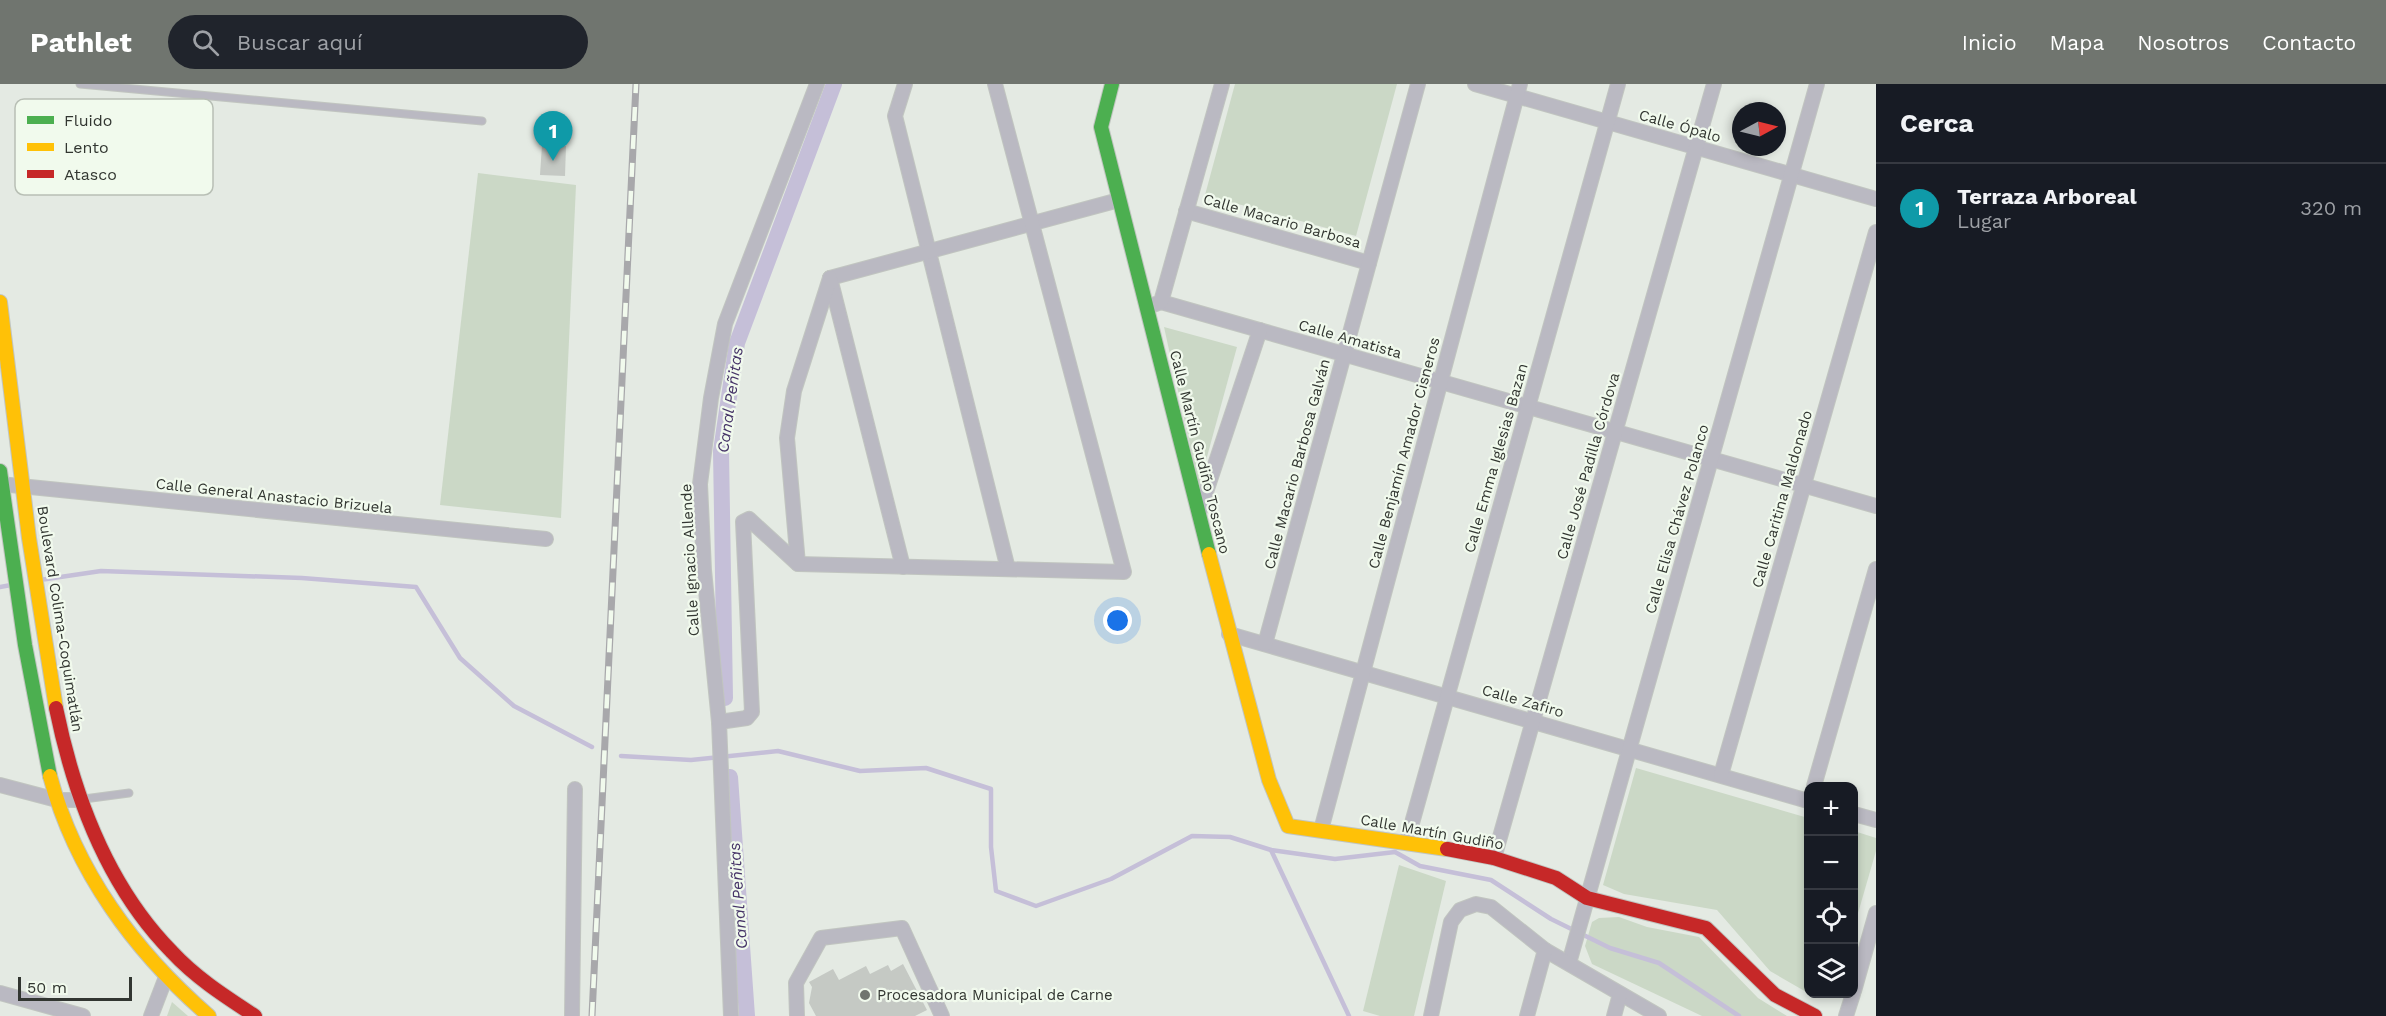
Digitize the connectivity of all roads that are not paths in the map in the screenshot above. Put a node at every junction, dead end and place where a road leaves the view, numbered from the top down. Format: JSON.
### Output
{"nodes":[{"id":1,"x":80,"y":84,"type":"edge"},
{"id":2,"x":817,"y":84,"type":"edge"},
{"id":3,"x":904,"y":84,"type":"edge"},
{"id":4,"x":994,"y":84,"type":"edge"},
{"id":5,"x":1112,"y":84,"type":"edge"},
{"id":6,"x":1222,"y":84,"type":"edge"},
{"id":7,"x":1418,"y":84,"type":"edge"},
{"id":8,"x":1475,"y":84,"type":"edge"},
{"id":9,"x":1618,"y":84,"type":"edge"},
{"id":10,"x":1714,"y":84,"type":"edge"},
{"id":11,"x":1817,"y":84,"type":"edge"},
{"id":12,"x":1518,"y":90,"type":"edge"},
{"id":13,"x":482,"y":121,"type":"dead end"},
{"id":14,"x":1607,"y":122,"type":"junction"},
{"id":15,"x":1696,"y":147,"type":"junction"},
{"id":16,"x":1791,"y":175,"type":"junction"},
{"id":17,"x":1876,"y":199,"type":"edge"},
{"id":18,"x":1119,"y":200,"type":"junction"},
{"id":19,"x":1186,"y":211,"type":"junction"},
{"id":20,"x":1031,"y":224,"type":"junction"},
{"id":21,"x":1876,"y":232,"type":"edge"},
{"id":22,"x":929,"y":251,"type":"junction"},
{"id":23,"x":1369,"y":263,"type":"junction"},
{"id":24,"x":830,"y":278,"type":"junction"},
{"id":25,"x":0,"y":302,"type":"edge"},
{"id":26,"x":1161,"y":302,"type":"junction"},
{"id":27,"x":1146,"y":308,"type":"junction"},
{"id":28,"x":1260,"y":330,"type":"junction"},
{"id":29,"x":1344,"y":354,"type":"junction"},
{"id":30,"x":1440,"y":382,"type":"junction"},
{"id":31,"x":1528,"y":406,"type":"junction"},
{"id":32,"x":1615,"y":431,"type":"junction"},
{"id":33,"x":1711,"y":459,"type":"junction"},
{"id":34,"x":1,"y":480,"type":"edge"},
{"id":35,"x":1803,"y":485,"type":"junction"},
{"id":36,"x":22,"y":488,"type":"junction"},
{"id":37,"x":1876,"y":506,"type":"edge"},
{"id":38,"x":1199,"y":516,"type":"junction"},
{"id":39,"x":546,"y":539,"type":"dead end"},
{"id":40,"x":798,"y":564,"type":"junction"},
{"id":41,"x":903,"y":567,"type":"junction"},
{"id":42,"x":1008,"y":569,"type":"junction"},
{"id":43,"x":1876,"y":569,"type":"edge"},
{"id":44,"x":1229,"y":634,"type":"junction"},
{"id":45,"x":1265,"y":644,"type":"junction"},
{"id":46,"x":1363,"y":672,"type":"junction"},
{"id":47,"x":1447,"y":697,"type":"junction"},
{"id":48,"x":1533,"y":721,"type":"junction"},
{"id":49,"x":719,"y":722,"type":"junction"},
{"id":50,"x":1629,"y":749,"type":"junction"},
{"id":51,"x":1721,"y":775,"type":"junction"},
{"id":52,"x":1815,"y":782,"type":"edge"},
{"id":53,"x":0,"y":785,"type":"edge"},
{"id":54,"x":575,"y":789,"type":"dead end"},
{"id":55,"x":129,"y":793,"type":"dead end"},
{"id":56,"x":57,"y":800,"type":"junction"},
{"id":57,"x":79,"y":800,"type":"junction"},
{"id":58,"x":1804,"y":800,"type":"edge"},
{"id":59,"x":1858,"y":815,"type":"edge"},
{"id":60,"x":1876,"y":820,"type":"edge"},
{"id":61,"x":1288,"y":826,"type":"joint"},
{"id":62,"x":1321,"y":830,"type":"junction"},
{"id":63,"x":1407,"y":841,"type":"junction"},
{"id":64,"x":1494,"y":858,"type":"junction"},
{"id":65,"x":1587,"y":898,"type":"junction"},
{"id":66,"x":1876,"y":913,"type":"edge"},
{"id":67,"x":1545,"y":950,"type":"junction"},
{"id":68,"x":1569,"y":963,"type":"junction"},
{"id":69,"x":1858,"y":975,"type":"edge"},
{"id":70,"x":166,"y":977,"type":"junction"},
{"id":71,"x":0,"y":993,"type":"edge"},
{"id":72,"x":1620,"y":994,"type":"junction"},
{"id":73,"x":1851,"y":998,"type":"edge"},
{"id":74,"x":82,"y":1016,"type":"edge"},
{"id":75,"x":151,"y":1016,"type":"edge"},
{"id":76,"x":209,"y":1016,"type":"edge"},
{"id":77,"x":255,"y":1016,"type":"edge"},
{"id":78,"x":572,"y":1016,"type":"edge"},
{"id":79,"x":731,"y":1016,"type":"edge"},
{"id":80,"x":797,"y":1016,"type":"edge"},
{"id":81,"x":942,"y":1016,"type":"edge"},
{"id":82,"x":1431,"y":1016,"type":"edge"},
{"id":83,"x":1527,"y":1016,"type":"edge"},
{"id":84,"x":1614,"y":1016,"type":"edge"},
{"id":85,"x":1659,"y":1016,"type":"edge"},
{"id":86,"x":1815,"y":1016,"type":"edge"},
{"id":87,"x":1846,"y":1016,"type":"edge"}],
"edges":[{"from":1,"to":13,"type":"lane"},
{"from":2,"to":49,"type":"street","name":"Calle Ignacio Allende"},
{"from":3,"to":22,"type":"street"},
{"from":4,"to":20,"type":"street"},
{"from":5,"to":18,"type":"main road","name":"Calle Martín Gudiño Toscano"},
{"from":6,"to":19,"type":"street"},
{"from":7,"to":23,"type":"street","name":"Calle Macario Barbosa Galván"},
{"from":8,"to":12,"type":"street","name":"Calle Ópalo"},
{"from":9,"to":14,"type":"street","name":"Calle Emma Iglesias Bazan"},
{"from":10,"to":15,"type":"street","name":"Calle José Padilla Córdova"},
{"from":11,"to":16,"type":"street","name":"Calle Elisa Chávez Polanco"},
{"from":12,"to":14,"type":"street","name":"Calle Ópalo"},
{"from":12,"to":30,"type":"street","name":"Calle Benjamín Amador Cisneros"},
{"from":14,"to":15,"type":"street","name":"Calle Ópalo"},
{"from":14,"to":31,"type":"street","name":"Calle Emma Iglesias Bazan"},
{"from":15,"to":16,"type":"street","name":"Calle Ópalo"},
{"from":15,"to":32,"type":"street","name":"Calle José Padilla Córdova"},
{"from":16,"to":17,"type":"street","name":"Calle Ópalo"},
{"from":16,"to":33,"type":"street","name":"Calle Elisa Chávez Polanco"},
{"from":18,"to":20,"type":"street"},
{"from":18,"to":27,"type":"main road","name":"Calle Martín Gudiño Toscano"},
{"from":19,"to":23,"type":"street","name":"Calle Macario Barbosa"},
{"from":19,"to":26,"type":"street"},
{"from":20,"to":22,"type":"street"},
{"from":20,"to":42,"type":"street"},
{"from":21,"to":35,"type":"street","name":"Calle Caritina Maldonado"},
{"from":22,"to":24,"type":"street"},
{"from":22,"to":42,"type":"street"},
{"from":23,"to":29,"type":"street","name":"Calle Macario Barbosa Galván"},
{"from":24,"to":40,"type":"street"},
{"from":24,"to":41,"type":"street"},
{"from":25,"to":36,"type":"main road","name":"Boulevard Colima-Coquimatlán"},
{"from":26,"to":27,"type":"street"},
{"from":26,"to":28,"type":"street","name":"Calle Amatista"},
{"from":27,"to":38,"type":"main road","name":"Calle Martín Gudiño Toscano"},
{"from":28,"to":29,"type":"street","name":"Calle Amatista"},
{"from":28,"to":38,"type":"street"},
{"from":29,"to":30,"type":"street","name":"Calle Amatista"},
{"from":29,"to":45,"type":"street","name":"Calle Macario Barbosa Galván"},
{"from":30,"to":31,"type":"street","name":"Calle Amatista"},
{"from":30,"to":46,"type":"street","name":"Calle Benjamín Amador Cisneros"},
{"from":31,"to":32,"type":"street","name":"Calle Amatista"},
{"from":31,"to":47,"type":"street","name":"Calle Emma Iglesias Bazan"},
{"from":32,"to":33,"type":"street","name":"Calle Amatista"},
{"from":32,"to":48,"type":"street","name":"Calle José Padilla Córdova"},
{"from":33,"to":35,"type":"street","name":"Calle Amatista"},
{"from":33,"to":50,"type":"street","name":"Calle Elisa Chávez Polanco"},
{"from":34,"to":36,"type":"street","name":"Calle General Anastacio Brizuela"},
{"from":34,"to":56,"type":"main road"},
{"from":35,"to":37,"type":"street","name":"Calle Amatista"},
{"from":35,"to":51,"type":"street","name":"Calle Caritina Maldonado"},
{"from":36,"to":39,"type":"street","name":"Calle General Anastacio Brizuela"},
{"from":36,"to":57,"type":"main road","name":"Boulevard Colima-Coquimatlán"},
{"from":38,"to":44,"type":"main road","name":"Calle Martín Gudiño Toscano"},
{"from":40,"to":41,"type":"street"},
{"from":40,"to":49,"type":"street"},
{"from":41,"to":42,"type":"street"},
{"from":43,"to":52,"type":"street"},
{"from":44,"to":45,"type":"street","name":"Calle Zafiro"},
{"from":44,"to":61,"type":"main road","name":"Calle Martín Gudiño Toscano"},
{"from":45,"to":46,"type":"street","name":"Calle Zafiro"},
{"from":46,"to":47,"type":"street","name":"Calle Zafiro"},
{"from":46,"to":62,"type":"street","name":"Calle Benjamín Amador Cisneros"},
{"from":47,"to":48,"type":"street","name":"Calle Zafiro"},
{"from":47,"to":63,"type":"street","name":"Calle Emma Iglesias Bazan"},
{"from":48,"to":50,"type":"street","name":"Calle Zafiro"},
{"from":48,"to":64,"type":"street","name":"Calle José Padilla Córdova"},
{"from":49,"to":79,"type":"street","name":"Calle Ignacio Allende"},
{"from":50,"to":51,"type":"street","name":"Calle Zafiro"},
{"from":50,"to":65,"type":"street","name":"Calle Elisa Chávez Polanco"},
{"from":51,"to":58,"type":"street","name":"Calle Zafiro"},
{"from":53,"to":56,"type":"street"},
{"from":54,"to":78,"type":"street"},
{"from":55,"to":57,"type":"lane"},
{"from":56,"to":57,"type":"street"},
{"from":56,"to":70,"type":"main road"},
{"from":57,"to":77,"type":"main road","name":"Boulevard Colima-Coquimatlán"},
{"from":59,"to":60,"type":"street"},
{"from":61,"to":62,"type":"main road","name":"Calle Martín Gudiño"},
{"from":62,"to":63,"type":"main road","name":"Calle Martín Gudiño"},
{"from":63,"to":64,"type":"main road","name":"Calle Martín Gudiño"},
{"from":64,"to":65,"type":"main road","name":"Calle Martín Gudiño"},
{"from":65,"to":68,"type":"street","name":"Calle Elisa Chávez Polanco"},
{"from":65,"to":86,"type":"main road","name":"Calle Martín Gudiño"},
{"from":66,"to":69,"type":"street"},
{"from":67,"to":68,"type":"street"},
{"from":67,"to":82,"type":"street"},
{"from":67,"to":83,"type":"street"},
{"from":68,"to":72,"type":"street"},
{"from":70,"to":75,"type":"street"},
{"from":70,"to":76,"type":"main road"},
{"from":71,"to":74,"type":"street"},
{"from":72,"to":84,"type":"street"},
{"from":72,"to":85,"type":"street"},
{"from":73,"to":87,"type":"street"},
{"from":80,"to":81,"type":"street"}]}
